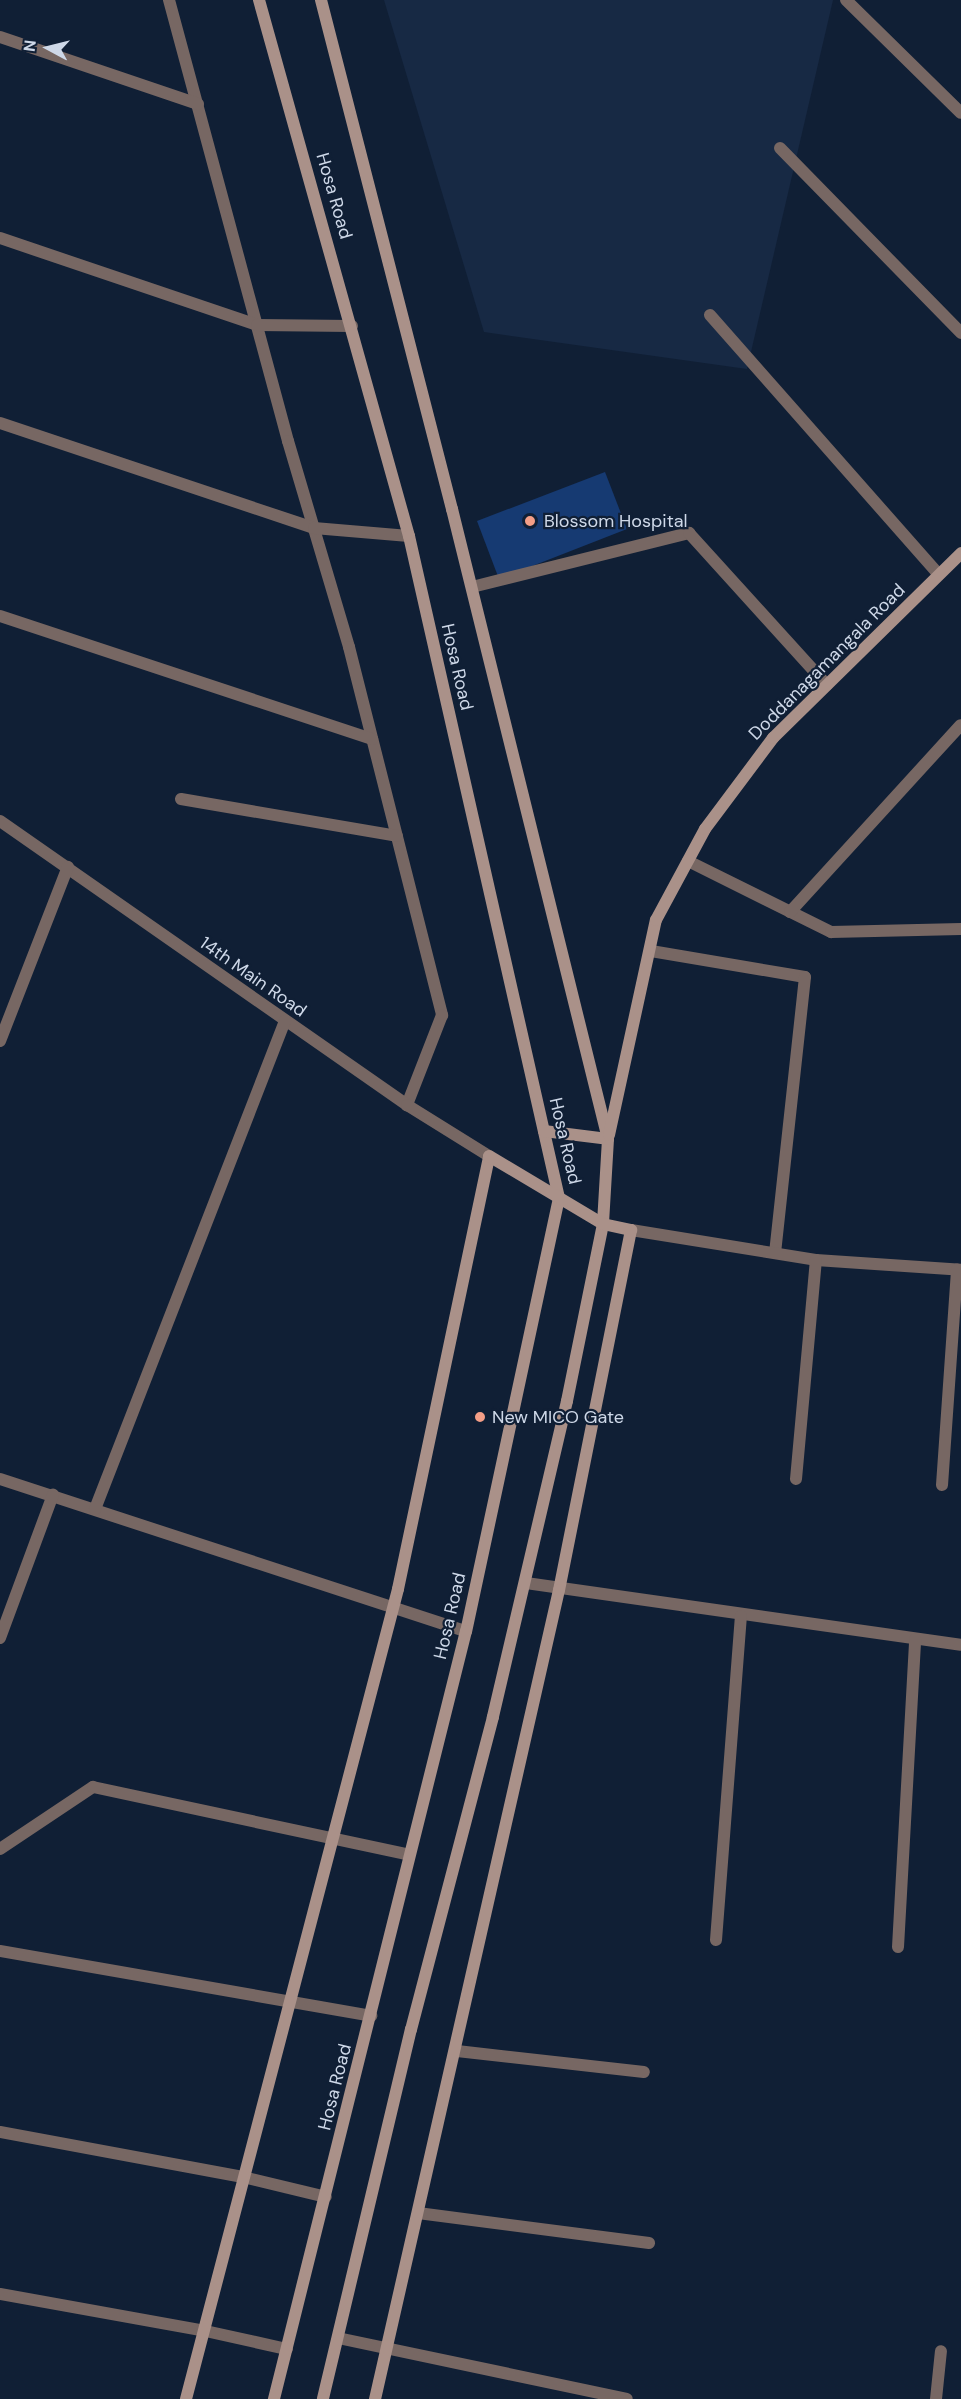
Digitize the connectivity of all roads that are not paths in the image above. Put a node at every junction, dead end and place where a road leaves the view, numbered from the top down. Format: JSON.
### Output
{"nodes":[{"id":1,"x":169,"y":0,"type":"edge"},
{"id":2,"x":259,"y":0,"type":"edge"},
{"id":3,"x":321,"y":0,"type":"edge"},
{"id":4,"x":846,"y":0,"type":"edge"},
{"id":5,"x":0,"y":37,"type":"edge"},
{"id":6,"x":198,"y":104,"type":"junction"},
{"id":7,"x":961,"y":112,"type":"edge"},
{"id":8,"x":780,"y":148,"type":"dead end"},
{"id":9,"x":0,"y":238,"type":"edge"},
{"id":10,"x":710,"y":315,"type":"dead end"},
{"id":11,"x":257,"y":325,"type":"junction"},
{"id":12,"x":352,"y":326,"type":"junction"},
{"id":13,"x":961,"y":333,"type":"edge"},
{"id":14,"x":0,"y":423,"type":"edge"},
{"id":15,"x":314,"y":528,"type":"junction"},
{"id":16,"x":409,"y":536,"type":"junction"},
{"id":17,"x":961,"y":553,"type":"edge"},
{"id":18,"x":939,"y":575,"type":"junction"},
{"id":19,"x":472,"y":586,"type":"junction"},
{"id":20,"x":0,"y":616,"type":"edge"},
{"id":21,"x":827,"y":685,"type":"junction"},
{"id":22,"x":961,"y":725,"type":"edge"},
{"id":23,"x":372,"y":739,"type":"junction"},
{"id":24,"x":181,"y":799,"type":"dead end"},
{"id":25,"x":0,"y":821,"type":"edge"},
{"id":26,"x":397,"y":836,"type":"junction"},
{"id":27,"x":688,"y":861,"type":"junction"},
{"id":28,"x":68,"y":867,"type":"junction"},
{"id":29,"x":790,"y":912,"type":"junction"},
{"id":30,"x":961,"y":929,"type":"edge"},
{"id":31,"x":651,"y":951,"type":"junction"},
{"id":32,"x":285,"y":1021,"type":"junction"},
{"id":33,"x":0,"y":1041,"type":"edge"},
{"id":34,"x":407,"y":1105,"type":"junction"},
{"id":35,"x":544,"y":1131,"type":"junction"},
{"id":36,"x":608,"y":1139,"type":"junction"},
{"id":37,"x":489,"y":1156,"type":"junction"},
{"id":38,"x":559,"y":1198,"type":"junction"},
{"id":39,"x":603,"y":1224,"type":"junction"},
{"id":40,"x":631,"y":1230,"type":"junction"},
{"id":41,"x":775,"y":1251,"type":"junction"},
{"id":42,"x":816,"y":1260,"type":"junction"},
{"id":43,"x":959,"y":1270,"type":"edge"},
{"id":44,"x":0,"y":1479,"type":"edge"},
{"id":45,"x":796,"y":1479,"type":"dead end"},
{"id":46,"x":942,"y":1485,"type":"dead end"},
{"id":47,"x":53,"y":1495,"type":"junction"},
{"id":48,"x":95,"y":1509,"type":"junction"},
{"id":49,"x":526,"y":1583,"type":"junction"},
{"id":50,"x":559,"y":1590,"type":"junction"},
{"id":51,"x":392,"y":1608,"type":"junction"},
{"id":52,"x":741,"y":1616,"type":"junction"},
{"id":53,"x":466,"y":1631,"type":"junction"},
{"id":54,"x":0,"y":1638,"type":"edge"},
{"id":55,"x":915,"y":1639,"type":"junction"},
{"id":56,"x":961,"y":1645,"type":"edge"},
{"id":57,"x":331,"y":1837,"type":"junction"},
{"id":58,"x":0,"y":1849,"type":"edge"},
{"id":59,"x":409,"y":1855,"type":"junction"},
{"id":60,"x":716,"y":1940,"type":"dead end"},
{"id":61,"x":898,"y":1947,"type":"dead end"},
{"id":62,"x":0,"y":1951,"type":"edge"},
{"id":63,"x":289,"y":2001,"type":"junction"},
{"id":64,"x":371,"y":2016,"type":"junction"},
{"id":65,"x":457,"y":2050,"type":"junction"},
{"id":66,"x":644,"y":2072,"type":"dead end"},
{"id":67,"x":0,"y":2132,"type":"edge"},
{"id":68,"x":243,"y":2177,"type":"junction"},
{"id":69,"x":326,"y":2197,"type":"junction"},
{"id":70,"x":418,"y":2212,"type":"junction"},
{"id":71,"x":649,"y":2243,"type":"dead end"},
{"id":72,"x":0,"y":2294,"type":"edge"},
{"id":73,"x":201,"y":2330,"type":"junction"},
{"id":74,"x":338,"y":2338,"type":"junction"},
{"id":75,"x":385,"y":2348,"type":"junction"},
{"id":76,"x":287,"y":2349,"type":"junction"},
{"id":77,"x":940,"y":2351,"type":"dead end"},
{"id":78,"x":186,"y":2399,"type":"edge"},
{"id":79,"x":274,"y":2399,"type":"edge"},
{"id":80,"x":323,"y":2399,"type":"edge"},
{"id":81,"x":375,"y":2399,"type":"edge"},
{"id":82,"x":627,"y":2399,"type":"edge"},
{"id":83,"x":936,"y":2399,"type":"edge"}],
"edges":[{"from":1,"to":6,"type":"street"},
{"from":2,"to":12,"type":"main road","name":"Hosa Road"},
{"from":3,"to":19,"type":"main road","name":"Hosa Road"},
{"from":4,"to":7,"type":"street"},
{"from":5,"to":6,"type":"street"},
{"from":6,"to":11,"type":"street"},
{"from":8,"to":13,"type":"street"},
{"from":9,"to":11,"type":"street"},
{"from":10,"to":18,"type":"street"},
{"from":11,"to":12,"type":"street"},
{"from":11,"to":15,"type":"street"},
{"from":12,"to":16,"type":"main road","name":"Hosa Road"},
{"from":14,"to":15,"type":"street"},
{"from":15,"to":16,"type":"street"},
{"from":15,"to":23,"type":"street"},
{"from":16,"to":35,"type":"main road","name":"Hosa Road"},
{"from":17,"to":18,"type":"main road","name":"Doddanagamangala Road"},
{"from":18,"to":21,"type":"main road","name":"Doddanagamangala Road"},
{"from":19,"to":21,"type":"street"},
{"from":19,"to":36,"type":"main road","name":"Hosa Road"},
{"from":20,"to":23,"type":"street"},
{"from":21,"to":27,"type":"main road","name":"Doddanagamangala Road"},
{"from":22,"to":29,"type":"street"},
{"from":23,"to":26,"type":"street"},
{"from":24,"to":26,"type":"street"},
{"from":25,"to":28,"type":"street","name":"14th Main Road"},
{"from":26,"to":34,"type":"street"},
{"from":27,"to":29,"type":"street"},
{"from":27,"to":31,"type":"main road","name":"Doddanagamangala Road"},
{"from":28,"to":32,"type":"street","name":"14th Main Road"},
{"from":28,"to":33,"type":"street"},
{"from":29,"to":30,"type":"street"},
{"from":31,"to":36,"type":"main road","name":"Doddanagamangala Road"},
{"from":31,"to":41,"type":"street"},
{"from":32,"to":34,"type":"street","name":"14th Main Road"},
{"from":32,"to":48,"type":"street"},
{"from":34,"to":37,"type":"street","name":"14th Main Road"},
{"from":35,"to":36,"type":"main road"},
{"from":35,"to":38,"type":"main road","name":"Hosa Road"},
{"from":36,"to":39,"type":"main road","name":"Hosa Road"},
{"from":37,"to":38,"type":"main road"},
{"from":37,"to":51,"type":"main road"},
{"from":38,"to":39,"type":"main road"},
{"from":38,"to":53,"type":"main road","name":"Hosa Road"},
{"from":39,"to":40,"type":"main road"},
{"from":39,"to":49,"type":"main road","name":"Hosa Road"},
{"from":40,"to":41,"type":"street"},
{"from":40,"to":50,"type":"main road"},
{"from":41,"to":42,"type":"street"},
{"from":42,"to":43,"type":"street"},
{"from":42,"to":45,"type":"street"},
{"from":43,"to":46,"type":"street"},
{"from":44,"to":47,"type":"street"},
{"from":47,"to":48,"type":"street"},
{"from":47,"to":54,"type":"street"},
{"from":48,"to":51,"type":"street"},
{"from":49,"to":50,"type":"street"},
{"from":49,"to":74,"type":"main road","name":"Hosa Road"},
{"from":50,"to":52,"type":"street"},
{"from":50,"to":65,"type":"main road"},
{"from":51,"to":53,"type":"street"},
{"from":51,"to":57,"type":"main road"},
{"from":52,"to":55,"type":"street"},
{"from":52,"to":60,"type":"street"},
{"from":53,"to":59,"type":"main road","name":"Hosa Road"},
{"from":55,"to":56,"type":"street"},
{"from":55,"to":61,"type":"street"},
{"from":57,"to":58,"type":"street"},
{"from":57,"to":59,"type":"street"},
{"from":57,"to":63,"type":"main road"},
{"from":59,"to":64,"type":"main road","name":"Hosa Road"},
{"from":62,"to":63,"type":"street"},
{"from":63,"to":64,"type":"street"},
{"from":63,"to":68,"type":"main road"},
{"from":64,"to":69,"type":"main road","name":"Hosa Road"},
{"from":65,"to":66,"type":"street"},
{"from":65,"to":70,"type":"main road"},
{"from":67,"to":68,"type":"street"},
{"from":68,"to":69,"type":"street"},
{"from":68,"to":73,"type":"main road"},
{"from":69,"to":76,"type":"main road","name":"Hosa Road"},
{"from":70,"to":71,"type":"street"},
{"from":70,"to":75,"type":"main road"},
{"from":72,"to":73,"type":"street"},
{"from":73,"to":76,"type":"street"},
{"from":73,"to":78,"type":"main road"},
{"from":74,"to":75,"type":"street"},
{"from":74,"to":80,"type":"main road","name":"Hosa Road"},
{"from":75,"to":81,"type":"main road"},
{"from":75,"to":82,"type":"street"},
{"from":76,"to":79,"type":"main road","name":"Hosa Road"},
{"from":77,"to":83,"type":"street"}]}
